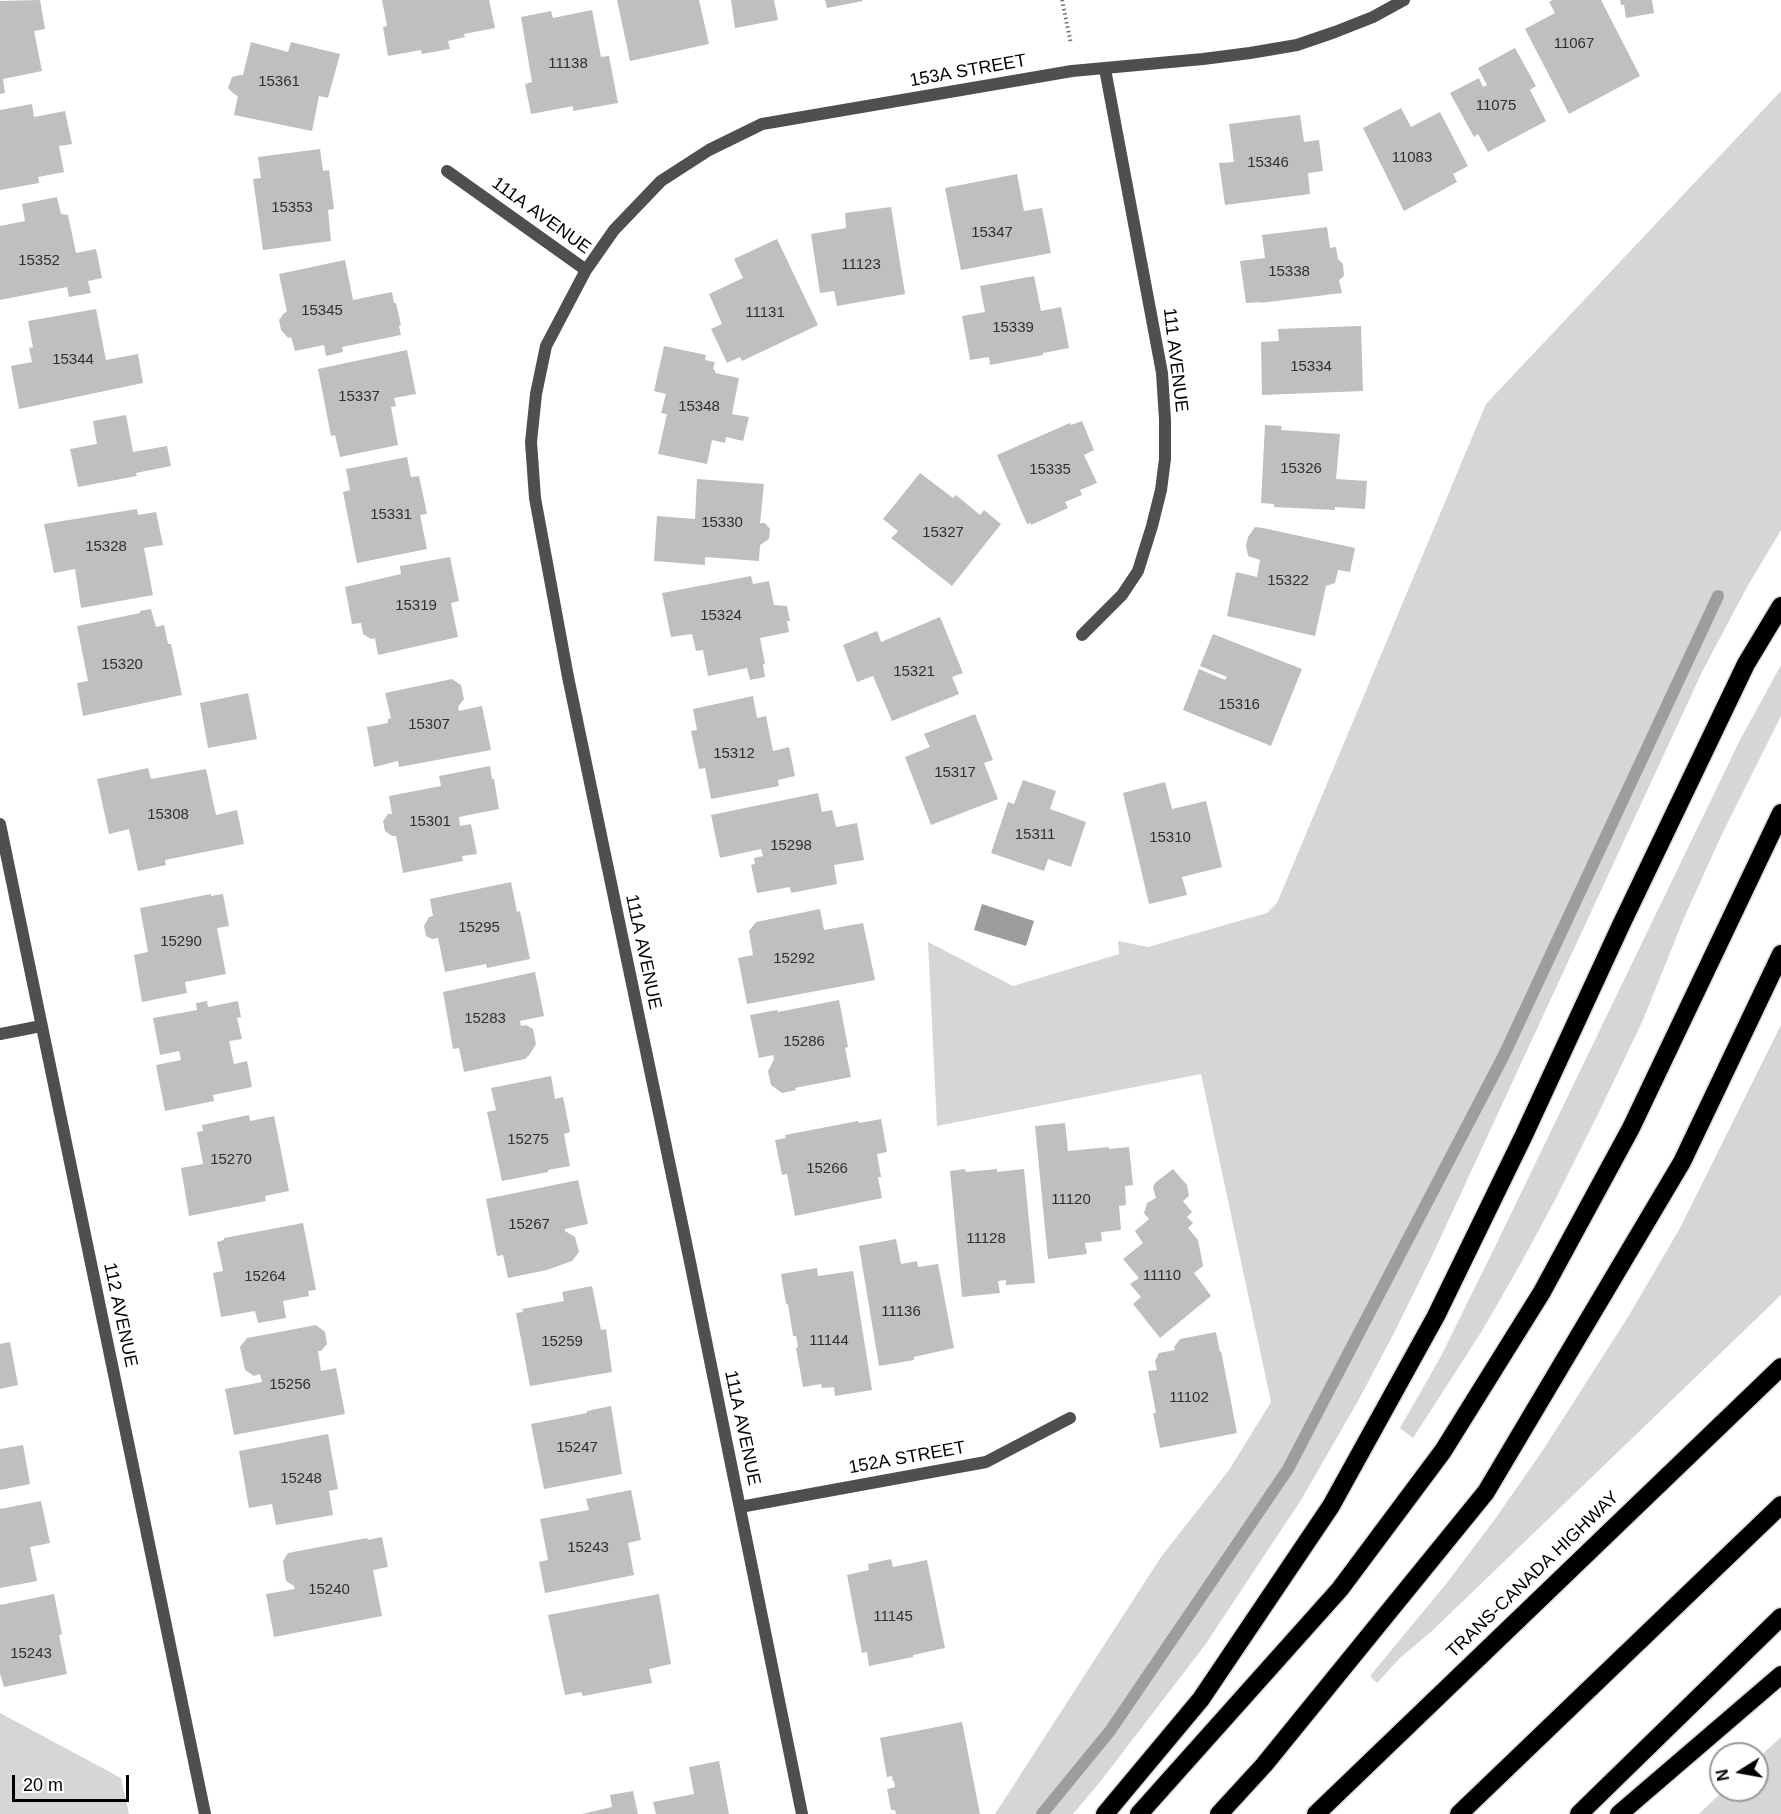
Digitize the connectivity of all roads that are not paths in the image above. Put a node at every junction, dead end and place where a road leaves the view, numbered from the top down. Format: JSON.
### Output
{"nodes":[{"id":1,"x":1404,"y":0,"type":"edge"},
{"id":2,"x":1105,"y":69,"type":"junction"},
{"id":3,"x":447,"y":171,"type":"dead end"},
{"id":4,"x":586,"y":270,"type":"junction"},
{"id":5,"x":1781,"y":606,"type":"edge"},
{"id":6,"x":1082,"y":635,"type":"dead end"},
{"id":7,"x":1781,"y":813,"type":"edge"},
{"id":8,"x":0,"y":824,"type":"edge"},
{"id":9,"x":1781,"y":954,"type":"edge"},
{"id":10,"x":42,"y":1026,"type":"junction"},
{"id":11,"x":0,"y":1034,"type":"edge"},
{"id":12,"x":1781,"y":1367,"type":"edge"},
{"id":13,"x":1070,"y":1418,"type":"dead end"},
{"id":14,"x":1781,"y":1505,"type":"edge"},
{"id":15,"x":740,"y":1507,"type":"junction"},
{"id":16,"x":1781,"y":1617,"type":"edge"},
{"id":17,"x":1781,"y":1675,"type":"edge"},
{"id":18,"x":206,"y":1814,"type":"edge"},
{"id":19,"x":802,"y":1814,"type":"edge"},
{"id":20,"x":1105,"y":1814,"type":"edge"},
{"id":21,"x":1139,"y":1814,"type":"edge"},
{"id":22,"x":1219,"y":1814,"type":"edge"},
{"id":23,"x":1316,"y":1814,"type":"edge"},
{"id":24,"x":1459,"y":1814,"type":"edge"},
{"id":25,"x":1579,"y":1814,"type":"edge"},
{"id":26,"x":1619,"y":1814,"type":"edge"}],
"edges":[{"from":1,"to":2,"type":"street","name":"153A STREET"},
{"from":2,"to":4,"type":"street","name":"153A STREET"},
{"from":2,"to":6,"type":"street","name":"111 AVENUE"},
{"from":3,"to":4,"type":"street","name":"111A AVENUE"},
{"from":4,"to":15,"type":"street","name":"111A AVENUE"},
{"from":5,"to":20,"type":"highway"},
{"from":7,"to":21,"type":"highway"},
{"from":8,"to":10,"type":"street","name":"112 AVENUE"},
{"from":9,"to":22,"type":"highway"},
{"from":10,"to":11,"type":"street"},
{"from":10,"to":18,"type":"street","name":"112 AVENUE"},
{"from":12,"to":23,"type":"highway","name":"TRANS-CANADA HIGHWAY"},
{"from":13,"to":15,"type":"street","name":"152A STREET"},
{"from":14,"to":24,"type":"highway"},
{"from":15,"to":19,"type":"street","name":"111A AVENUE"},
{"from":16,"to":25,"type":"highway"},
{"from":17,"to":26,"type":"highway"}]}
